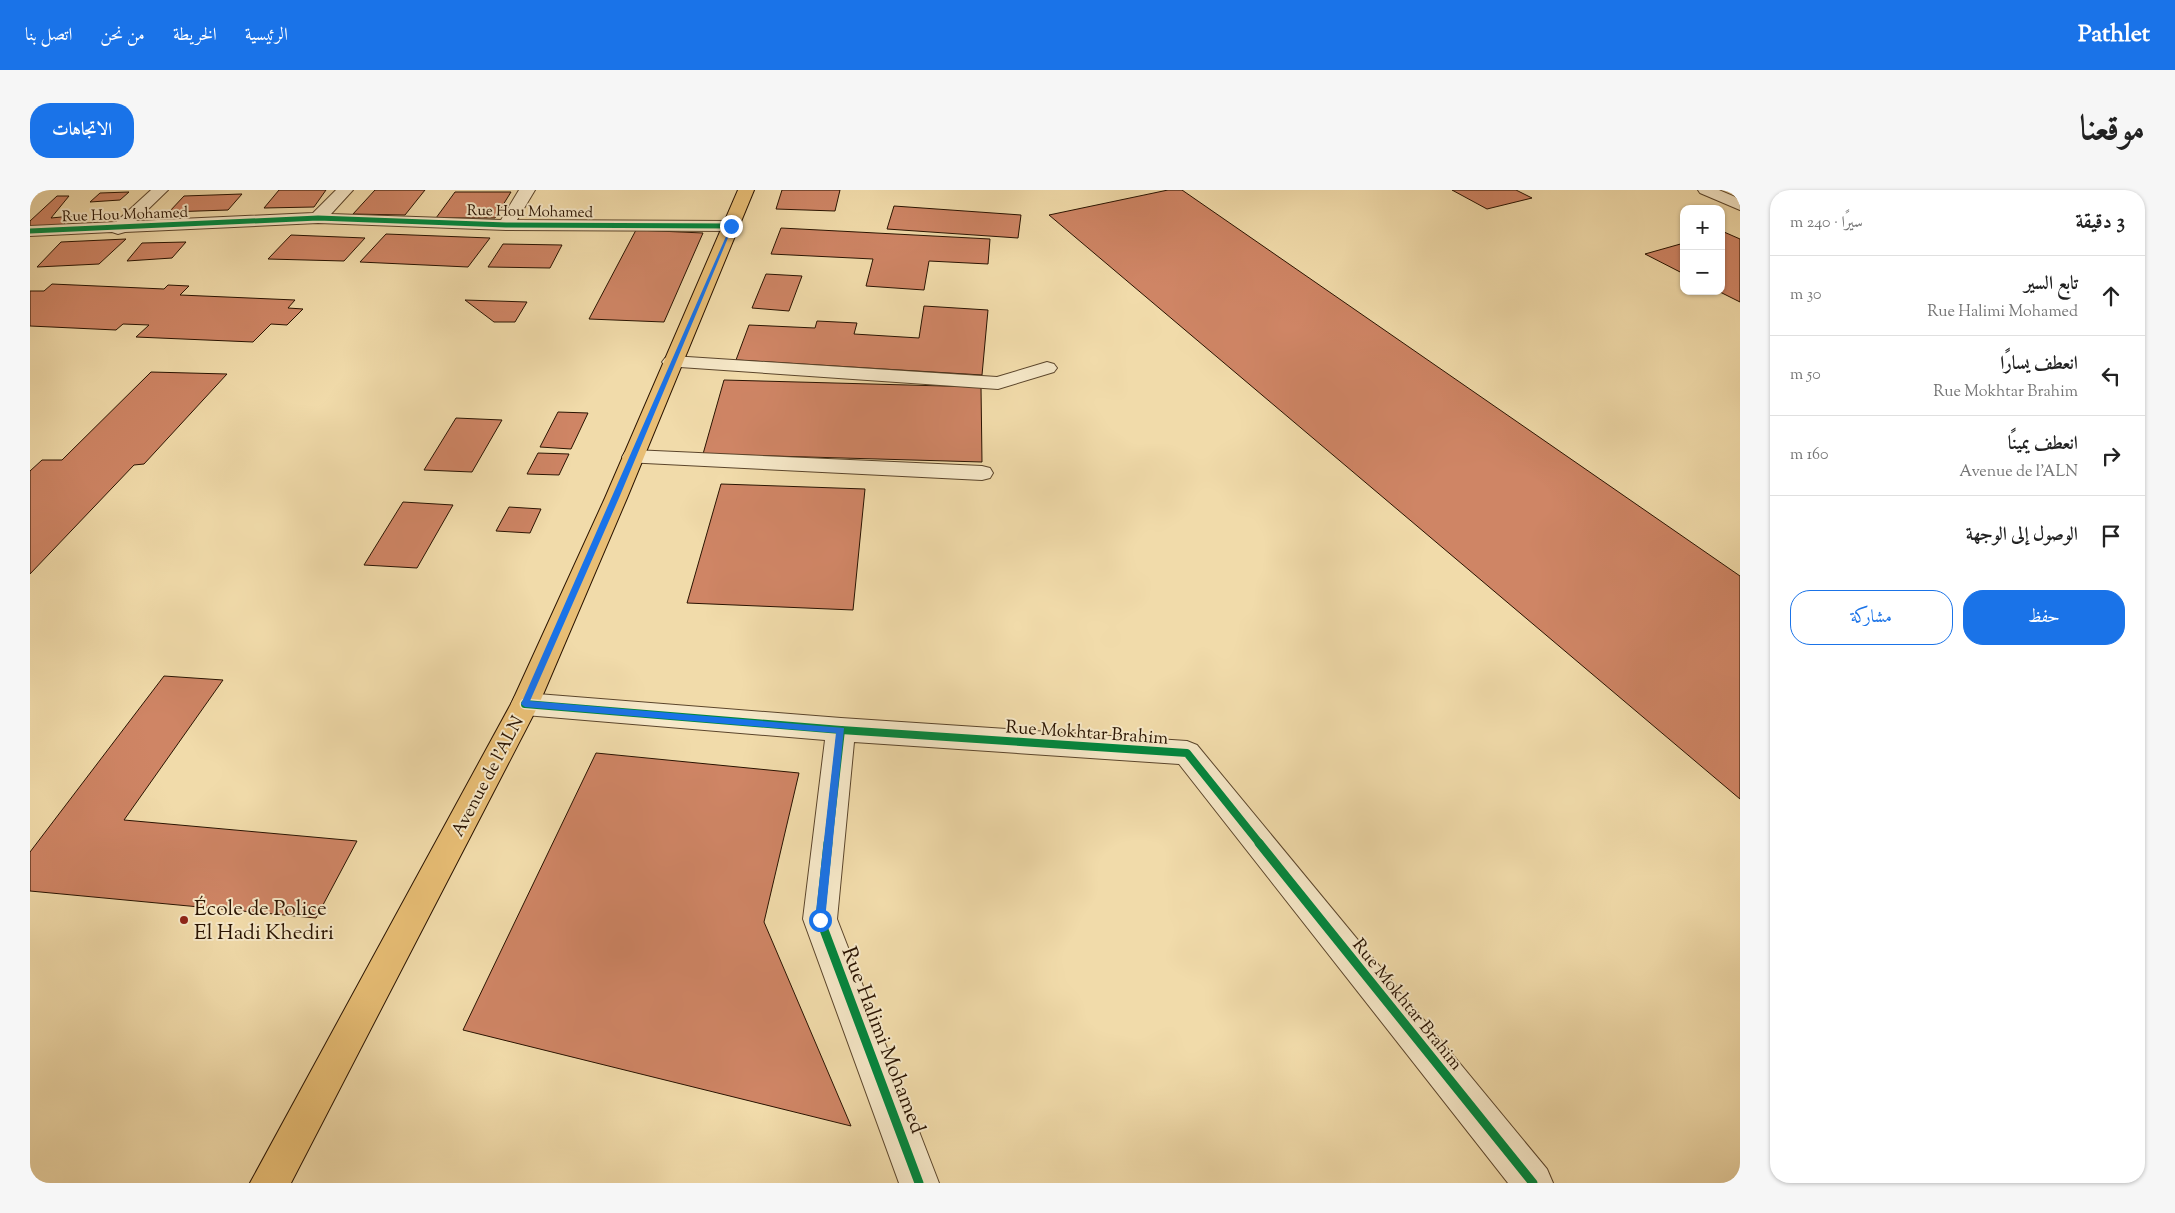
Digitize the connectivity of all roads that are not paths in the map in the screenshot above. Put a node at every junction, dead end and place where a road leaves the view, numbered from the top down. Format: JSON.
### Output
{"nodes":[{"id":1,"x":160,"y":190,"type":"edge"},
{"id":2,"x":344,"y":190,"type":"edge"},
{"id":3,"x":527,"y":190,"type":"edge"},
{"id":4,"x":746,"y":190,"type":"edge"},
{"id":5,"x":1706,"y":190,"type":"edge"},
{"id":6,"x":1740,"y":205,"type":"edge"},
{"id":7,"x":318,"y":218,"type":"junction"},
{"id":8,"x":506,"y":225,"type":"junction"},
{"id":9,"x":731,"y":226,"type":"junction"},
{"id":10,"x":118,"y":229,"type":"junction"},
{"id":11,"x":30,"y":232,"type":"edge"},
{"id":12,"x":672,"y":362,"type":"junction"},
{"id":13,"x":1047,"y":368,"type":"dead end"},
{"id":14,"x":633,"y":457,"type":"junction"},
{"id":15,"x":982,"y":473,"type":"dead end"},
{"id":16,"x":525,"y":704,"type":"junction"},
{"id":17,"x":841,"y":730,"type":"junction"},
{"id":18,"x":270,"y":1183,"type":"edge"},
{"id":19,"x":919,"y":1183,"type":"edge"},
{"id":20,"x":1533,"y":1183,"type":"edge"}],
"edges":[{"from":1,"to":10,"type":"street"},
{"from":2,"to":7,"type":"street"},
{"from":3,"to":8,"type":"street"},
{"from":4,"to":9,"type":"main road","name":"Avenue de l'ALN"},
{"from":5,"to":6,"type":"street"},
{"from":7,"to":8,"type":"street","name":"Rue Hou Mohamed"},
{"from":7,"to":10,"type":"street","name":"Rue Hou Mohamed"},
{"from":8,"to":9,"type":"street","name":"Rue Hou Mohamed"},
{"from":9,"to":12,"type":"main road","name":"Avenue de l'ALN"},
{"from":10,"to":11,"type":"street","name":"Rue Hou Mohamed"},
{"from":12,"to":13,"type":"street"},
{"from":12,"to":14,"type":"main road","name":"Avenue de l'ALN"},
{"from":14,"to":15,"type":"street"},
{"from":14,"to":16,"type":"main road","name":"Avenue de l'ALN"},
{"from":16,"to":17,"type":"street","name":"Rue Mokhtar Brahim"},
{"from":16,"to":18,"type":"main road","name":"Avenue de l'ALN"},
{"from":17,"to":19,"type":"street","name":"Rue Halimi Mohamed"},
{"from":17,"to":20,"type":"street","name":"Rue Mokhtar Brahim"}]}
